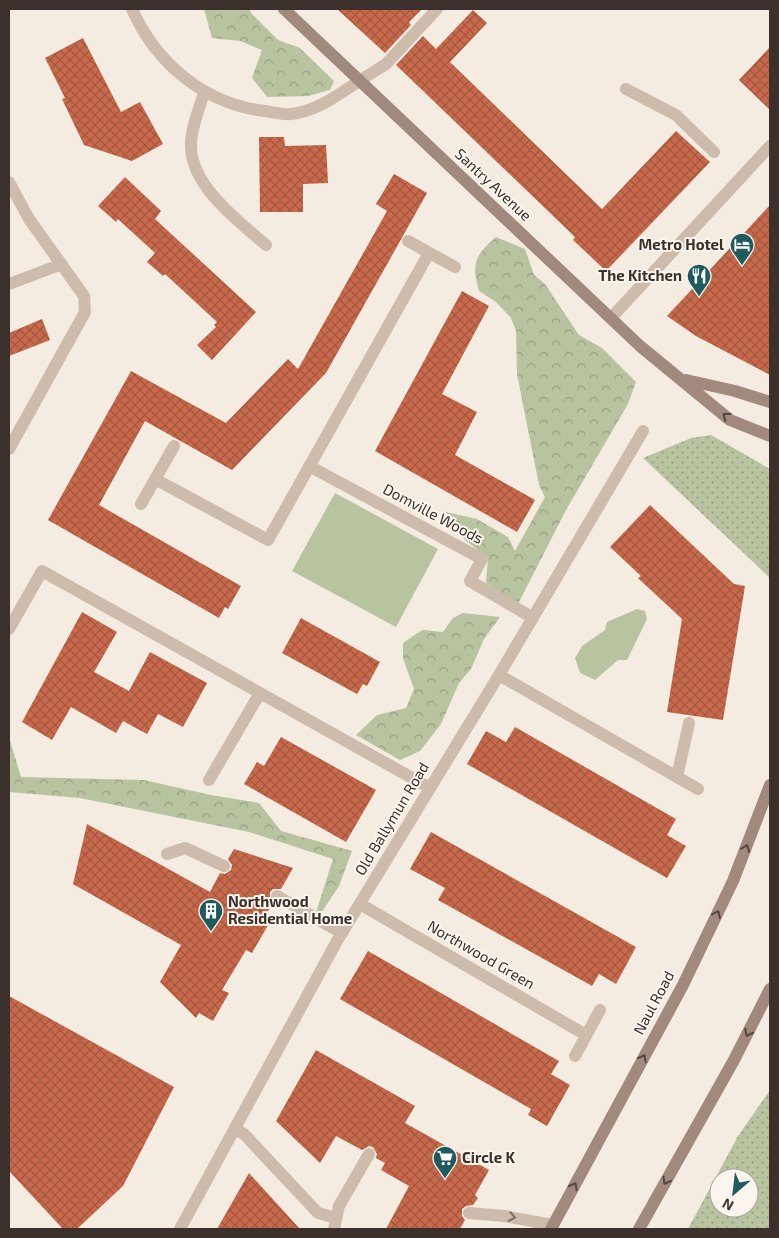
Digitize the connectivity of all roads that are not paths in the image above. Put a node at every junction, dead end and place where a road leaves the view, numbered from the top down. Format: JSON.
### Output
{"nodes":[{"id":1,"x":132,"y":9,"type":"edge"},
{"id":2,"x":284,"y":9,"type":"edge"},
{"id":3,"x":437,"y":9,"type":"edge"},
{"id":4,"x":359,"y":81,"type":"junction"},
{"id":5,"x":626,"y":89,"type":"dead end"},
{"id":6,"x":204,"y":93,"type":"junction"},
{"id":7,"x":770,"y":146,"type":"edge"},
{"id":8,"x":714,"y":152,"type":"dead end"},
{"id":9,"x":9,"y":182,"type":"edge"},
{"id":10,"x":408,"y":241,"type":"dead end"},
{"id":11,"x":266,"y":245,"type":"dead end"},
{"id":12,"x":429,"y":253,"type":"junction"},
{"id":13,"x":62,"y":264,"type":"junction"},
{"id":14,"x":455,"y":267,"type":"dead end"},
{"id":15,"x":9,"y":284,"type":"edge"},
{"id":16,"x":611,"y":318,"type":"junction"},
{"id":17,"x":683,"y":380,"type":"junction"},
{"id":18,"x":770,"y":402,"type":"edge"},
{"id":19,"x":643,"y":431,"type":"dead end"},
{"id":20,"x":770,"y":436,"type":"edge"},
{"id":21,"x":174,"y":446,"type":"dead end"},
{"id":22,"x":9,"y":449,"type":"edge"},
{"id":23,"x":309,"y":466,"type":"junction"},
{"id":24,"x":155,"y":479,"type":"junction"},
{"id":25,"x":141,"y":504,"type":"dead end"},
{"id":26,"x":533,"y":618,"type":"junction"},
{"id":27,"x":9,"y":629,"type":"edge"},
{"id":28,"x":499,"y":675,"type":"junction"},
{"id":29,"x":260,"y":693,"type":"junction"},
{"id":30,"x":688,"y":723,"type":"dead end"},
{"id":31,"x":677,"y":777,"type":"junction"},
{"id":32,"x":209,"y":780,"type":"dead end"},
{"id":33,"x":770,"y":785,"type":"edge"},
{"id":34,"x":430,"y":788,"type":"junction"},
{"id":35,"x":698,"y":789,"type":"dead end"},
{"id":36,"x":167,"y":854,"type":"dead end"},
{"id":37,"x":224,"y":866,"type":"dead end"},
{"id":38,"x":277,"y":896,"type":"dead end"},
{"id":39,"x":360,"y":904,"type":"junction"},
{"id":40,"x":342,"y":933,"type":"junction"},
{"id":41,"x":770,"y":990,"type":"edge"},
{"id":42,"x":600,"y":1010,"type":"dead end"},
{"id":43,"x":586,"y":1035,"type":"junction"},
{"id":44,"x":575,"y":1056,"type":"dead end"},
{"id":45,"x":235,"y":1129,"type":"junction"},
{"id":46,"x":369,"y":1154,"type":"dead end"},
{"id":47,"x":469,"y":1213,"type":"dead end"},
{"id":48,"x":335,"y":1224,"type":"edge"},
{"id":49,"x":552,"y":1227,"type":"edge"},
{"id":50,"x":180,"y":1229,"type":"edge"},
{"id":51,"x":639,"y":1229,"type":"edge"}],
"edges":[{"from":1,"to":6,"type":"street"},
{"from":2,"to":4,"type":"main road","name":"Santry Avenue"},
{"from":3,"to":4,"type":"street"},
{"from":4,"to":6,"type":"street"},
{"from":4,"to":16,"type":"main road","name":"Santry Avenue"},
{"from":5,"to":8,"type":"street"},
{"from":6,"to":11,"type":"street"},
{"from":7,"to":16,"type":"street"},
{"from":9,"to":13,"type":"street"},
{"from":10,"to":12,"type":"street"},
{"from":12,"to":14,"type":"street"},
{"from":12,"to":23,"type":"street"},
{"from":13,"to":15,"type":"street"},
{"from":13,"to":22,"type":"street"},
{"from":16,"to":17,"type":"main road","name":"Santry Avenue"},
{"from":17,"to":18,"type":"main road","name":"Santry Avenue"},
{"from":20,"to":17,"type":"main road","name":"Santry Avenue","one_way":true},
{"from":19,"to":26,"type":"street","name":"Old Ballymun Road"},
{"from":21,"to":24,"type":"street"},
{"from":23,"to":24,"type":"street"},
{"from":23,"to":26,"type":"street","name":"Domville Woods"},
{"from":24,"to":25,"type":"street"},
{"from":26,"to":28,"type":"street","name":"Old Ballymun Road"},
{"from":27,"to":29,"type":"street"},
{"from":28,"to":31,"type":"street"},
{"from":28,"to":34,"type":"street","name":"Old Ballymun Road"},
{"from":29,"to":32,"type":"street"},
{"from":29,"to":34,"type":"street"},
{"from":30,"to":31,"type":"street"},
{"from":31,"to":35,"type":"street"},
{"from":49,"to":33,"type":"main road","name":"Naul Road","one_way":true},
{"from":34,"to":39,"type":"street","name":"Old Ballymun Road"},
{"from":36,"to":37,"type":"street"},
{"from":38,"to":40,"type":"street"},
{"from":39,"to":40,"type":"street","name":"Old Ballymun Road"},
{"from":39,"to":43,"type":"street","name":"Northwood Green"},
{"from":40,"to":45,"type":"street","name":"Old Ballymun Road"},
{"from":41,"to":51,"type":"main road","one_way":true},
{"from":42,"to":43,"type":"street"},
{"from":43,"to":44,"type":"street"},
{"from":45,"to":48,"type":"street"},
{"from":45,"to":50,"type":"street","name":"Old Ballymun Road"},
{"from":46,"to":48,"type":"street"},
{"from":47,"to":49,"type":"street","one_way":true}]}
